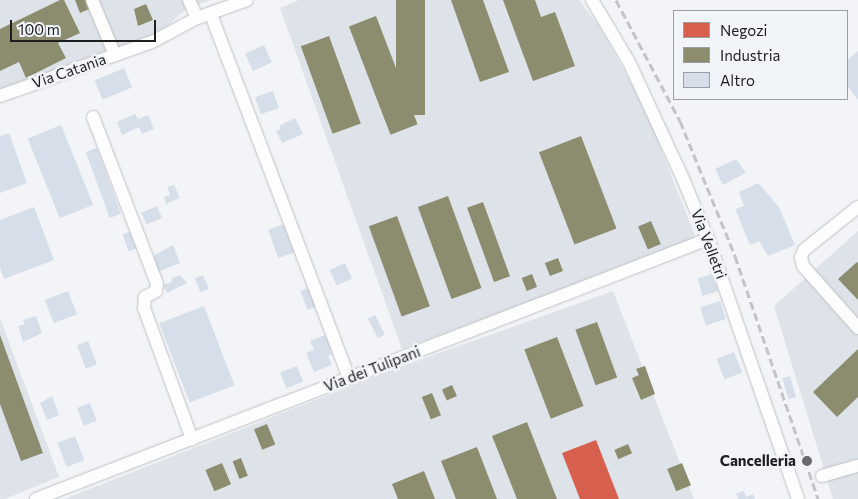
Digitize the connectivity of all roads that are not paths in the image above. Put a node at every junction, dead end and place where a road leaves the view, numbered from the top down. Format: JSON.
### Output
{"nodes":[{"id":1,"x":92,"y":0,"type":"edge"},
{"id":2,"x":188,"y":0,"type":"edge"},
{"id":3,"x":248,"y":0,"type":"edge"},
{"id":4,"x":592,"y":0,"type":"edge"},
{"id":5,"x":197,"y":18,"type":"junction"},
{"id":6,"x":213,"y":20,"type":"dead end"},
{"id":7,"x":115,"y":55,"type":"junction"},
{"id":8,"x":0,"y":96,"type":"edge"},
{"id":9,"x":93,"y":117,"type":"dead end"},
{"id":10,"x":858,"y":207,"type":"edge"},
{"id":11,"x":708,"y":239,"type":"junction"},
{"id":12,"x":858,"y":328,"type":"edge"},
{"id":13,"x":349,"y":378,"type":"junction"},
{"id":14,"x":192,"y":439,"type":"junction"},
{"id":15,"x":858,"y":466,"type":"edge"},
{"id":16,"x":822,"y":476,"type":"dead end"},
{"id":17,"x":36,"y":499,"type":"edge"},
{"id":18,"x":798,"y":499,"type":"edge"}],
"edges":[{"from":1,"to":7,"type":"street"},
{"from":2,"to":5,"type":"street"},
{"from":3,"to":5,"type":"street","name":"Via Catania"},
{"from":4,"to":11,"type":"street","name":"Via Velletri"},
{"from":5,"to":7,"type":"street","name":"Via Catania"},
{"from":6,"to":13,"type":"street"},
{"from":7,"to":8,"type":"street","name":"Via Catania"},
{"from":9,"to":14,"type":"street"},
{"from":10,"to":12,"type":"street"},
{"from":11,"to":13,"type":"street","name":"Via dei Tulipani"},
{"from":11,"to":18,"type":"street","name":"Via Velletri"},
{"from":13,"to":14,"type":"street","name":"Via dei Tulipani"},
{"from":14,"to":17,"type":"street","name":"Via dei Tulipani"},
{"from":15,"to":16,"type":"street"}]}
